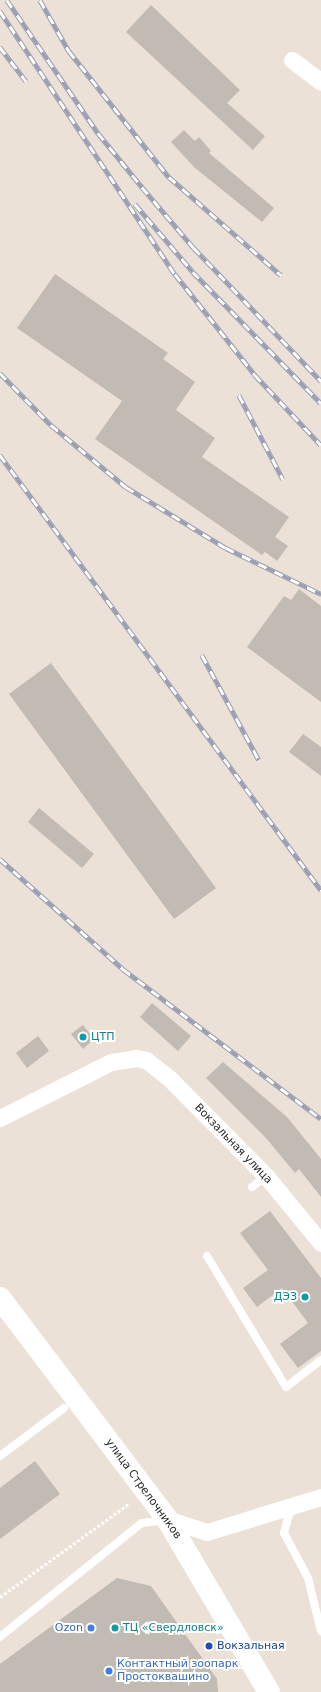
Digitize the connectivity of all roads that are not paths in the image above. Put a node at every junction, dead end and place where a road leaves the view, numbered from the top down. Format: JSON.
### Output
{"nodes":[{"id":1,"x":292,"y":60,"type":"dead end"},
{"id":2,"x":321,"y":82,"type":"edge"},
{"id":3,"x":0,"y":1118,"type":"edge"},
{"id":4,"x":266,"y":1176,"type":"junction"},
{"id":5,"x":252,"y":1187,"type":"dead end"},
{"id":6,"x":321,"y":1243,"type":"edge"},
{"id":7,"x":207,"y":1256,"type":"dead end"},
{"id":8,"x":0,"y":1298,"type":"edge"},
{"id":9,"x":321,"y":1360,"type":"edge"},
{"id":10,"x":64,"y":1408,"type":"dead end"},
{"id":11,"x":0,"y":1456,"type":"edge"},
{"id":12,"x":321,"y":1497,"type":"edge"},
{"id":13,"x":291,"y":1508,"type":"junction"},
{"id":14,"x":168,"y":1519,"type":"junction"},
{"id":15,"x":321,"y":1632,"type":"edge"},
{"id":16,"x":0,"y":1637,"type":"edge"},
{"id":17,"x":269,"y":1692,"type":"edge"}],
"edges":[{"from":1,"to":2,"type":"street"},
{"from":3,"to":4,"type":"street","name":"Вокзальная улица"},
{"from":4,"to":5,"type":"lane"},
{"from":4,"to":6,"type":"street","name":"Вокзальная улица"},
{"from":7,"to":9,"type":"lane"},
{"from":8,"to":14,"type":"main road","name":"улица Стрелочников"},
{"from":10,"to":11,"type":"lane"},
{"from":12,"to":13,"type":"street"},
{"from":13,"to":14,"type":"street"},
{"from":13,"to":15,"type":"lane"},
{"from":14,"to":16,"type":"lane"},
{"from":14,"to":17,"type":"main road","name":"улица Стрелочников"}]}
